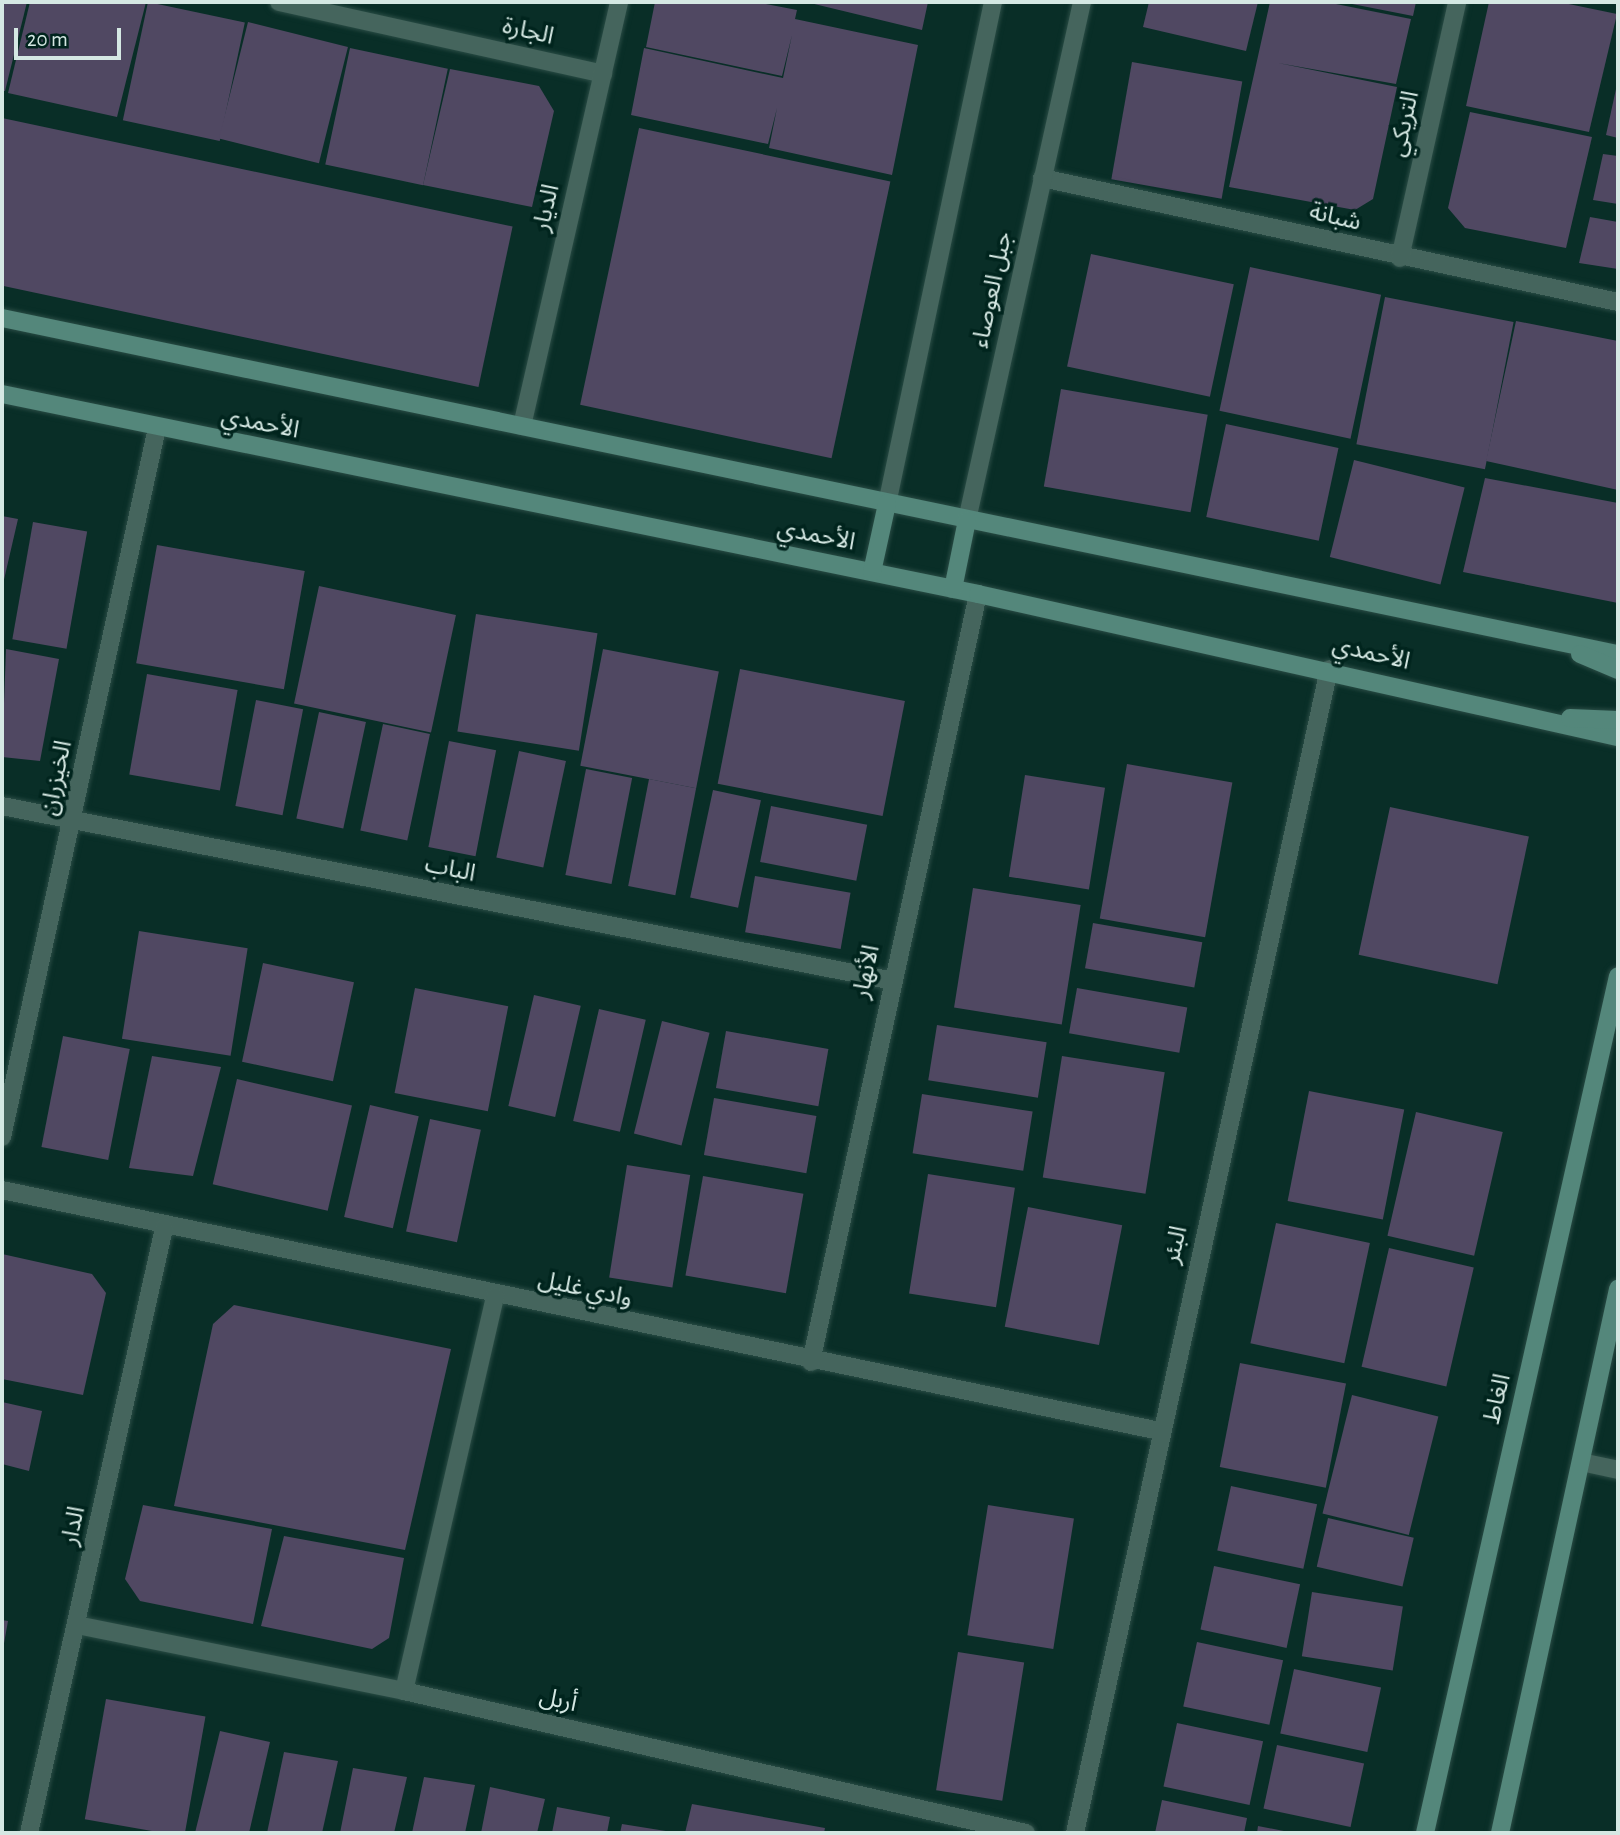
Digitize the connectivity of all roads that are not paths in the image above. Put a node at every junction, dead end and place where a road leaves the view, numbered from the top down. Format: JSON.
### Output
{"nodes":[{"id":1,"x":279,"y":2,"type":"edge"},
{"id":2,"x":620,"y":2,"type":"edge"},
{"id":3,"x":993,"y":2,"type":"edge"},
{"id":4,"x":1082,"y":2,"type":"edge"},
{"id":5,"x":1457,"y":2,"type":"edge"},
{"id":6,"x":603,"y":74,"type":"junction"},
{"id":7,"x":1042,"y":178,"type":"junction"},
{"id":8,"x":1400,"y":258,"type":"junction"},
{"id":9,"x":1618,"y":302,"type":"edge"},
{"id":10,"x":2,"y":318,"type":"edge"},
{"id":11,"x":2,"y":394,"type":"edge"},
{"id":12,"x":522,"y":426,"type":"junction"},
{"id":13,"x":157,"y":428,"type":"junction"},
{"id":14,"x":887,"y":504,"type":"junction"},
{"id":15,"x":967,"y":520,"type":"junction"},
{"id":16,"x":872,"y":572,"type":"junction"},
{"id":17,"x":953,"y":589,"type":"junction"},
{"id":18,"x":978,"y":594,"type":"junction"},
{"id":19,"x":1545,"y":638,"type":"junction"},
{"id":20,"x":1618,"y":654,"type":"edge"},
{"id":21,"x":1329,"y":669,"type":"junction"},
{"id":22,"x":1618,"y":670,"type":"edge"},
{"id":23,"x":1528,"y":716,"type":"junction"},
{"id":24,"x":1618,"y":720,"type":"edge"},
{"id":25,"x":1618,"y":737,"type":"edge"},
{"id":26,"x":2,"y":806,"type":"edge"},
{"id":27,"x":72,"y":823,"type":"junction"},
{"id":28,"x":1618,"y":976,"type":"edge"},
{"id":29,"x":889,"y":980,"type":"junction"},
{"id":30,"x":2,"y":1137,"type":"edge"},
{"id":31,"x":2,"y":1190,"type":"edge"},
{"id":32,"x":164,"y":1228,"type":"junction"},
{"id":33,"x":1618,"y":1289,"type":"edge"},
{"id":34,"x":495,"y":1296,"type":"junction"},
{"id":35,"x":811,"y":1362,"type":"junction"},
{"id":36,"x":1160,"y":1431,"type":"junction"},
{"id":37,"x":1581,"y":1462,"type":"junction"},
{"id":38,"x":1618,"y":1470,"type":"edge"},
{"id":39,"x":77,"y":1625,"type":"junction"},
{"id":40,"x":404,"y":1691,"type":"junction"},
{"id":41,"x":29,"y":1833,"type":"edge"},
{"id":42,"x":1026,"y":1833,"type":"edge"},
{"id":43,"x":1075,"y":1833,"type":"edge"},
{"id":44,"x":1425,"y":1833,"type":"edge"},
{"id":45,"x":1500,"y":1833,"type":"edge"}],
"edges":[{"from":1,"to":6,"type":"street","name":"الجارة"},
{"from":2,"to":6,"type":"street","name":"الديار"},
{"from":3,"to":14,"type":"street"},
{"from":4,"to":7,"type":"street","name":"جبل العوصاء"},
{"from":5,"to":8,"type":"street","name":"التريكي"},
{"from":6,"to":12,"type":"street","name":"الديار"},
{"from":7,"to":8,"type":"street","name":"شبانة"},
{"from":7,"to":15,"type":"street","name":"جبل العوصاء"},
{"from":8,"to":9,"type":"street","name":"شبانة"},
{"from":10,"to":12,"type":"street","name":"الأحمدي"},
{"from":11,"to":13,"type":"street","name":"الأحمدي"},
{"from":12,"to":14,"type":"street","name":"الأحمدي"},
{"from":13,"to":16,"type":"street","name":"الأحمدي"},
{"from":13,"to":27,"type":"street","name":"الخيزران"},
{"from":14,"to":15,"type":"street","name":"الأحمدي"},
{"from":14,"to":16,"type":"street"},
{"from":15,"to":17,"type":"street","name":"جبل العوصاء"},
{"from":15,"to":19,"type":"street","name":"الأحمدي"},
{"from":16,"to":17,"type":"street","name":"الأحمدي"},
{"from":17,"to":18,"type":"street","name":"الأحمدي"},
{"from":18,"to":21,"type":"street","name":"الأحمدي"},
{"from":18,"to":29,"type":"street","name":"الأنهار"},
{"from":19,"to":20,"type":"street","name":"الأحمدي"},
{"from":19,"to":22,"type":"street"},
{"from":21,"to":23,"type":"street","name":"الأحمدي"},
{"from":21,"to":36,"type":"street","name":"البئر"},
{"from":23,"to":24,"type":"street"},
{"from":23,"to":25,"type":"street","name":"الأحمدي"},
{"from":26,"to":27,"type":"street","name":"الباب"},
{"from":27,"to":29,"type":"street","name":"الباب"},
{"from":27,"to":30,"type":"street","name":"الخيزران"},
{"from":28,"to":44,"type":"street","name":"الغاط"},
{"from":29,"to":35,"type":"street","name":"الأنهار"},
{"from":31,"to":32,"type":"street","name":"وادي غليل"},
{"from":32,"to":34,"type":"street","name":"وادي غليل"},
{"from":32,"to":39,"type":"street","name":"الدار"},
{"from":33,"to":37,"type":"street"},
{"from":34,"to":35,"type":"street","name":"وادي غليل"},
{"from":34,"to":40,"type":"street"},
{"from":35,"to":36,"type":"street","name":"وادي غليل"},
{"from":36,"to":43,"type":"street","name":"البئر"},
{"from":37,"to":38,"type":"street"},
{"from":37,"to":45,"type":"street"},
{"from":39,"to":40,"type":"street","name":"أربل"},
{"from":39,"to":41,"type":"street","name":"الدار"},
{"from":40,"to":42,"type":"street","name":"أربل"}]}
